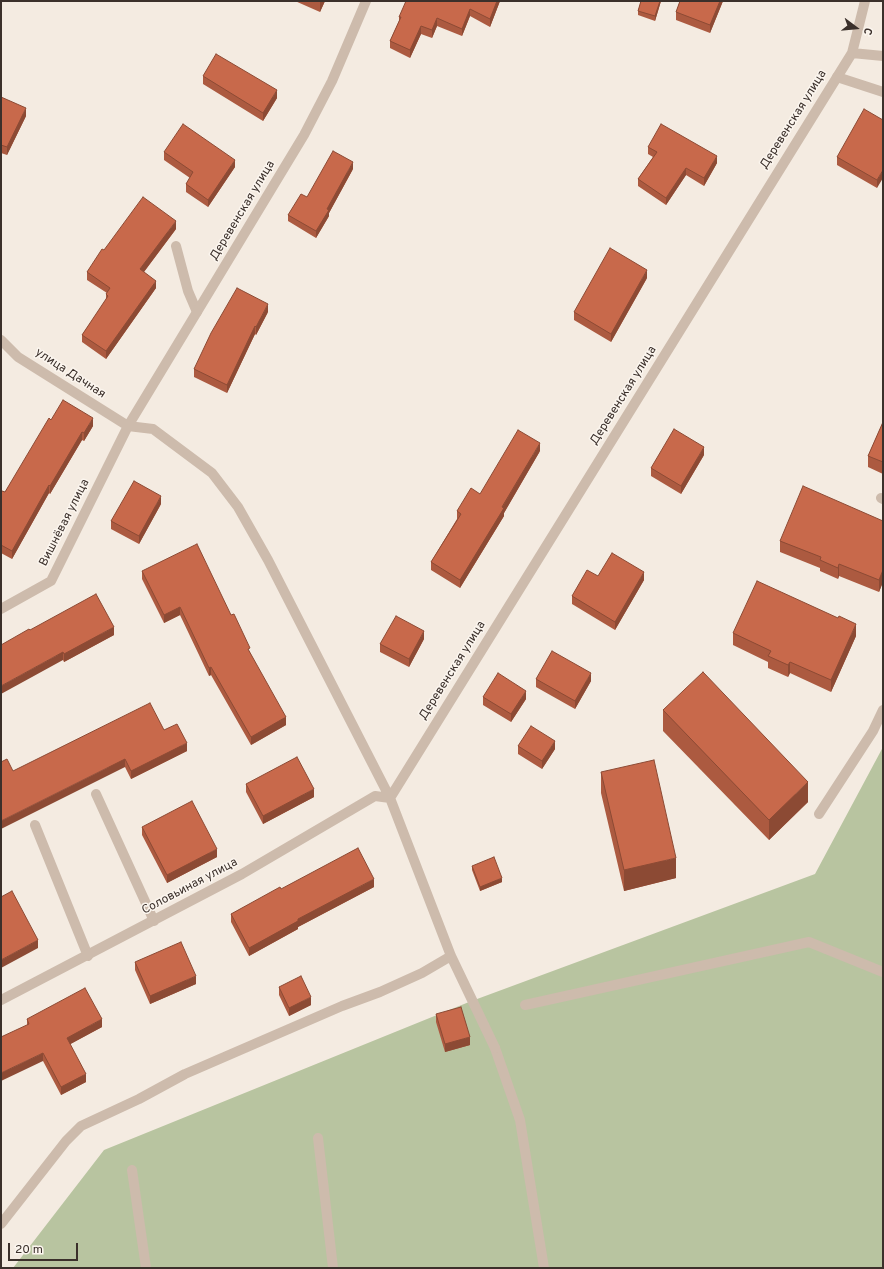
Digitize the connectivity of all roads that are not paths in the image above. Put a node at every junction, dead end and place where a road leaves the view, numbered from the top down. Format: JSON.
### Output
{"nodes":[{"id":1,"x":366,"y":1,"type":"edge"},
{"id":2,"x":865,"y":1,"type":"edge"},
{"id":3,"x":852,"y":53,"type":"junction"},
{"id":4,"x":883,"y":56,"type":"edge"},
{"id":5,"x":837,"y":77,"type":"junction"},
{"id":6,"x":883,"y":92,"type":"edge"},
{"id":7,"x":176,"y":246,"type":"dead end"},
{"id":8,"x":197,"y":312,"type":"junction"},
{"id":9,"x":1,"y":340,"type":"edge"},
{"id":10,"x":128,"y":426,"type":"junction"},
{"id":11,"x":1,"y":609,"type":"edge"},
{"id":12,"x":883,"y":710,"type":"edge"},
{"id":13,"x":96,"y":794,"type":"dead end"},
{"id":14,"x":390,"y":798,"type":"junction"},
{"id":15,"x":819,"y":814,"type":"dead end"},
{"id":16,"x":35,"y":825,"type":"dead end"},
{"id":17,"x":154,"y":921,"type":"junction"},
{"id":18,"x":88,"y":956,"type":"junction"},
{"id":19,"x":451,"y":956,"type":"junction"},
{"id":20,"x":883,"y":972,"type":"edge"},
{"id":21,"x":1,"y":1000,"type":"edge"},
{"id":22,"x":525,"y":1005,"type":"dead end"},
{"id":23,"x":318,"y":1138,"type":"dead end"},
{"id":24,"x":132,"y":1170,"type":"dead end"},
{"id":25,"x":1,"y":1224,"type":"edge"},
{"id":26,"x":146,"y":1268,"type":"edge"},
{"id":27,"x":333,"y":1268,"type":"edge"},
{"id":28,"x":544,"y":1268,"type":"edge"}],
"edges":[{"from":1,"to":8,"type":"street","name":"Деревенская улица"},
{"from":2,"to":3,"type":"street","name":"Деревенская улица"},
{"from":3,"to":4,"type":"street"},
{"from":3,"to":5,"type":"street","name":"Деревенская улица"},
{"from":5,"to":6,"type":"street"},
{"from":5,"to":14,"type":"street","name":"Деревенская улица"},
{"from":7,"to":8,"type":"street"},
{"from":8,"to":10,"type":"street","name":"Деревенская улица"},
{"from":9,"to":10,"type":"street","name":"улица Дачная"},
{"from":10,"to":11,"type":"street","name":"Вишнёвая улица"},
{"from":10,"to":14,"type":"street"},
{"from":12,"to":15,"type":"street"},
{"from":13,"to":17,"type":"street"},
{"from":14,"to":17,"type":"street","name":"Соловьиная улица"},
{"from":14,"to":19,"type":"street"},
{"from":16,"to":18,"type":"street"},
{"from":17,"to":18,"type":"street","name":"Соловьиная улица"},
{"from":18,"to":21,"type":"street","name":"Соловьиная улица"},
{"from":19,"to":25,"type":"street"},
{"from":19,"to":28,"type":"street"},
{"from":20,"to":22,"type":"street"},
{"from":23,"to":27,"type":"street"},
{"from":24,"to":26,"type":"street"}]}
